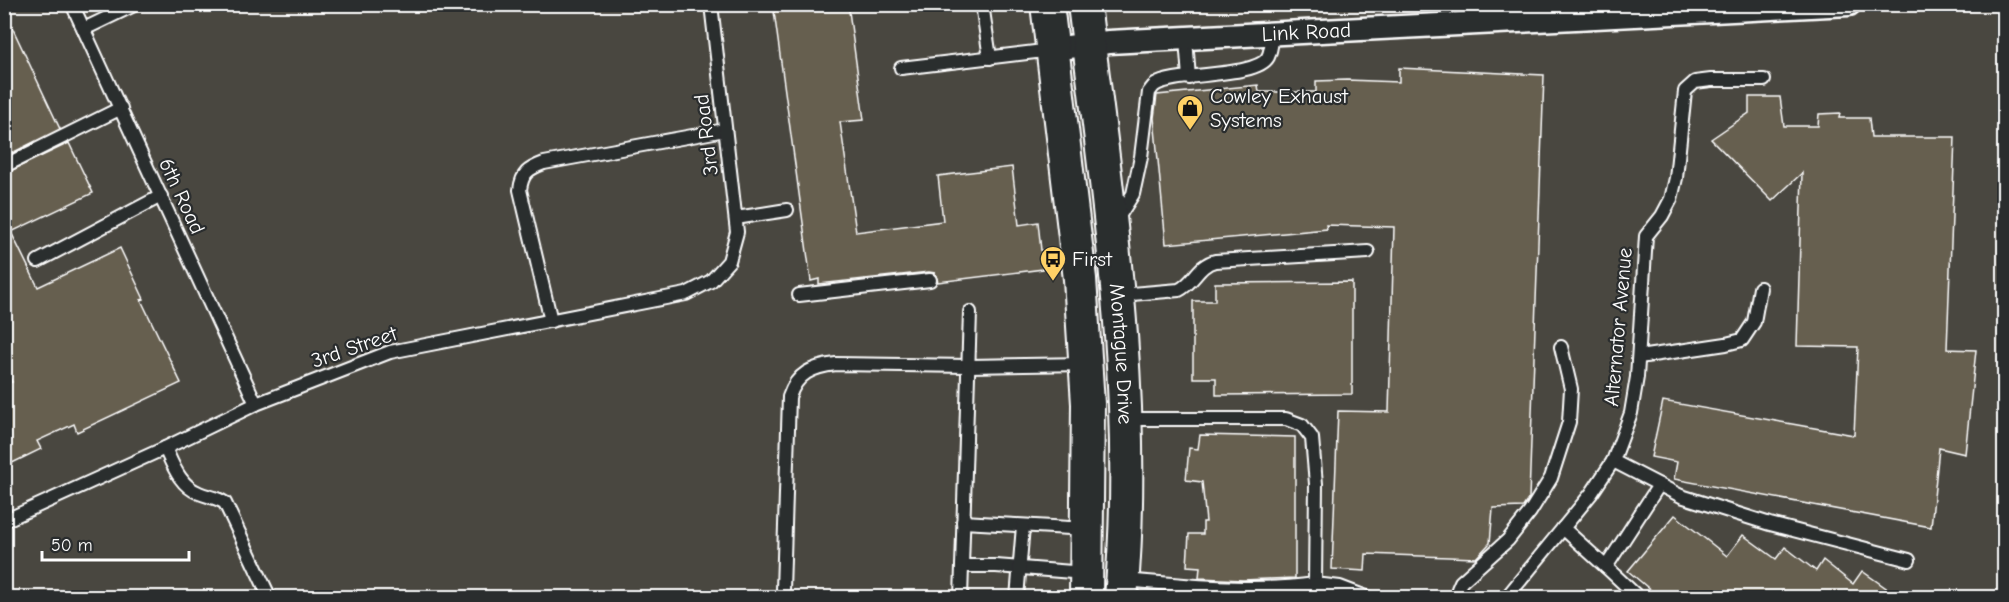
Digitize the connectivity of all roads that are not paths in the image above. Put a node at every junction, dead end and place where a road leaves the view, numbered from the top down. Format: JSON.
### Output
{"nodes":[{"id":1,"x":72,"y":4,"type":"edge"},
{"id":2,"x":136,"y":4,"type":"edge"},
{"id":3,"x":711,"y":4,"type":"edge"},
{"id":4,"x":982,"y":4,"type":"edge"},
{"id":5,"x":1047,"y":4,"type":"edge"},
{"id":6,"x":1084,"y":4,"type":"edge"},
{"id":7,"x":1850,"y":4,"type":"edge"},
{"id":8,"x":84,"y":29,"type":"junction"},
{"id":9,"x":1274,"y":34,"type":"junction"},
{"id":10,"x":1186,"y":39,"type":"junction"},
{"id":11,"x":1089,"y":44,"type":"junction"},
{"id":12,"x":1052,"y":50,"type":"junction"},
{"id":13,"x":990,"y":58,"type":"junction"},
{"id":14,"x":901,"y":69,"type":"dead end"},
{"id":15,"x":1189,"y":78,"type":"junction"},
{"id":16,"x":1764,"y":81,"type":"dead end"},
{"id":17,"x":121,"y":108,"type":"junction"},
{"id":18,"x":725,"y":130,"type":"junction"},
{"id":19,"x":4,"y":166,"type":"edge"},
{"id":20,"x":161,"y":196,"type":"junction"},
{"id":21,"x":787,"y":210,"type":"dead end"},
{"id":22,"x":736,"y":218,"type":"junction"},
{"id":23,"x":1112,"y":227,"type":"junction"},
{"id":24,"x":1368,"y":252,"type":"dead end"},
{"id":25,"x":38,"y":261,"type":"dead end"},
{"id":26,"x":729,"y":261,"type":"joint"},
{"id":27,"x":930,"y":280,"type":"dead end"},
{"id":28,"x":1760,"y":288,"type":"dead end"},
{"id":29,"x":799,"y":295,"type":"dead end"},
{"id":30,"x":1119,"y":295,"type":"junction"},
{"id":31,"x":970,"y":312,"type":"dead end"},
{"id":32,"x":551,"y":321,"type":"junction"},
{"id":33,"x":1561,"y":347,"type":"dead end"},
{"id":34,"x":1639,"y":357,"type":"junction"},
{"id":35,"x":1086,"y":364,"type":"junction"},
{"id":36,"x":969,"y":366,"type":"junction"},
{"id":37,"x":256,"y":404,"type":"junction"},
{"id":38,"x":1125,"y":419,"type":"junction"},
{"id":39,"x":165,"y":448,"type":"junction"},
{"id":40,"x":1613,"y":461,"type":"junction"},
{"id":41,"x":1659,"y":485,"type":"junction"},
{"id":42,"x":4,"y":521,"type":"edge"},
{"id":43,"x":963,"y":522,"type":"junction"},
{"id":44,"x":1023,"y":526,"type":"junction"},
{"id":45,"x":1563,"y":528,"type":"junction"},
{"id":46,"x":1088,"y":529,"type":"junction"},
{"id":47,"x":1909,"y":560,"type":"dead end"},
{"id":48,"x":962,"y":566,"type":"junction"},
{"id":49,"x":1606,"y":567,"type":"junction"},
{"id":50,"x":1018,"y":568,"type":"junction"},
{"id":51,"x":1173,"y":584,"type":"junction"},
{"id":52,"x":1315,"y":584,"type":"junction"},
{"id":53,"x":1086,"y":585,"type":"edge"},
{"id":54,"x":1122,"y":588,"type":"edge"},
{"id":55,"x":783,"y":590,"type":"dead end"},
{"id":56,"x":1510,"y":595,"type":"edge"},
{"id":57,"x":270,"y":597,"type":"edge"},
{"id":58,"x":961,"y":597,"type":"edge"},
{"id":59,"x":1017,"y":597,"type":"edge"},
{"id":60,"x":1173,"y":597,"type":"edge"},
{"id":61,"x":1369,"y":597,"type":"edge"},
{"id":62,"x":1459,"y":597,"type":"edge"},
{"id":63,"x":1639,"y":597,"type":"edge"}],
"edges":[{"from":1,"to":8,"type":"lane","name":"6th Road"},
{"from":2,"to":8,"type":"lane"},
{"from":3,"to":18,"type":"lane","name":"3rd Road"},
{"from":4,"to":13,"type":"lane"},
{"from":5,"to":12,"type":"main road","name":"Montague Drive"},
{"from":6,"to":11,"type":"main road","name":"Montague Drive"},
{"from":7,"to":9,"type":"street","name":"Link Road"},
{"from":8,"to":17,"type":"lane","name":"6th Road"},
{"from":9,"to":10,"type":"street","name":"Link Road"},
{"from":9,"to":15,"type":"lane"},
{"from":10,"to":11,"type":"street","name":"Link Road"},
{"from":10,"to":15,"type":"lane"},
{"from":11,"to":12,"type":"street","name":"Link Road"},
{"from":11,"to":23,"type":"main road","name":"Montague Drive"},
{"from":12,"to":13,"type":"lane"},
{"from":12,"to":35,"type":"main road","name":"Montague Drive"},
{"from":13,"to":14,"type":"lane"},
{"from":15,"to":23,"type":"lane"},
{"from":16,"to":34,"type":"lane","name":"Alternator Avenue"},
{"from":17,"to":19,"type":"lane"},
{"from":17,"to":20,"type":"lane","name":"6th Road"},
{"from":18,"to":22,"type":"lane","name":"3rd Road"},
{"from":18,"to":32,"type":"lane"},
{"from":20,"to":25,"type":"lane"},
{"from":20,"to":37,"type":"lane","name":"6th Road"},
{"from":21,"to":22,"type":"lane"},
{"from":22,"to":26,"type":"lane","name":"3rd Road"},
{"from":23,"to":30,"type":"main road","name":"Montague Drive"},
{"from":24,"to":30,"type":"lane"},
{"from":26,"to":32,"type":"lane","name":"3rd Street"},
{"from":27,"to":29,"type":"lane"},
{"from":28,"to":34,"type":"lane"},
{"from":30,"to":38,"type":"main road","name":"Montague Drive"},
{"from":31,"to":36,"type":"lane"},
{"from":32,"to":37,"type":"lane","name":"3rd Street"},
{"from":33,"to":62,"type":"lane"},
{"from":34,"to":40,"type":"lane","name":"Alternator Avenue"},
{"from":35,"to":36,"type":"lane"},
{"from":35,"to":46,"type":"main road","name":"Montague Drive"},
{"from":36,"to":43,"type":"lane"},
{"from":36,"to":55,"type":"lane"},
{"from":37,"to":39,"type":"lane","name":"3rd Street"},
{"from":38,"to":52,"type":"lane"},
{"from":38,"to":54,"type":"main road","name":"Montague Drive"},
{"from":39,"to":42,"type":"lane","name":"3rd Street"},
{"from":39,"to":57,"type":"lane"},
{"from":40,"to":41,"type":"lane"},
{"from":40,"to":45,"type":"lane","name":"Alternator Avenue"},
{"from":41,"to":47,"type":"lane"},
{"from":41,"to":49,"type":"lane"},
{"from":43,"to":44,"type":"lane"},
{"from":43,"to":48,"type":"lane"},
{"from":44,"to":46,"type":"lane"},
{"from":44,"to":50,"type":"lane"},
{"from":45,"to":49,"type":"lane"},
{"from":45,"to":56,"type":"lane","name":"Alternator Avenue"},
{"from":46,"to":53,"type":"main road","name":"Montague Drive"},
{"from":48,"to":50,"type":"lane"},
{"from":48,"to":58,"type":"lane"},
{"from":49,"to":63,"type":"lane"},
{"from":50,"to":53,"type":"lane"},
{"from":50,"to":59,"type":"lane"},
{"from":51,"to":52,"type":"lane"},
{"from":51,"to":54,"type":"lane"},
{"from":51,"to":60,"type":"lane"},
{"from":52,"to":61,"type":"lane"}]}
